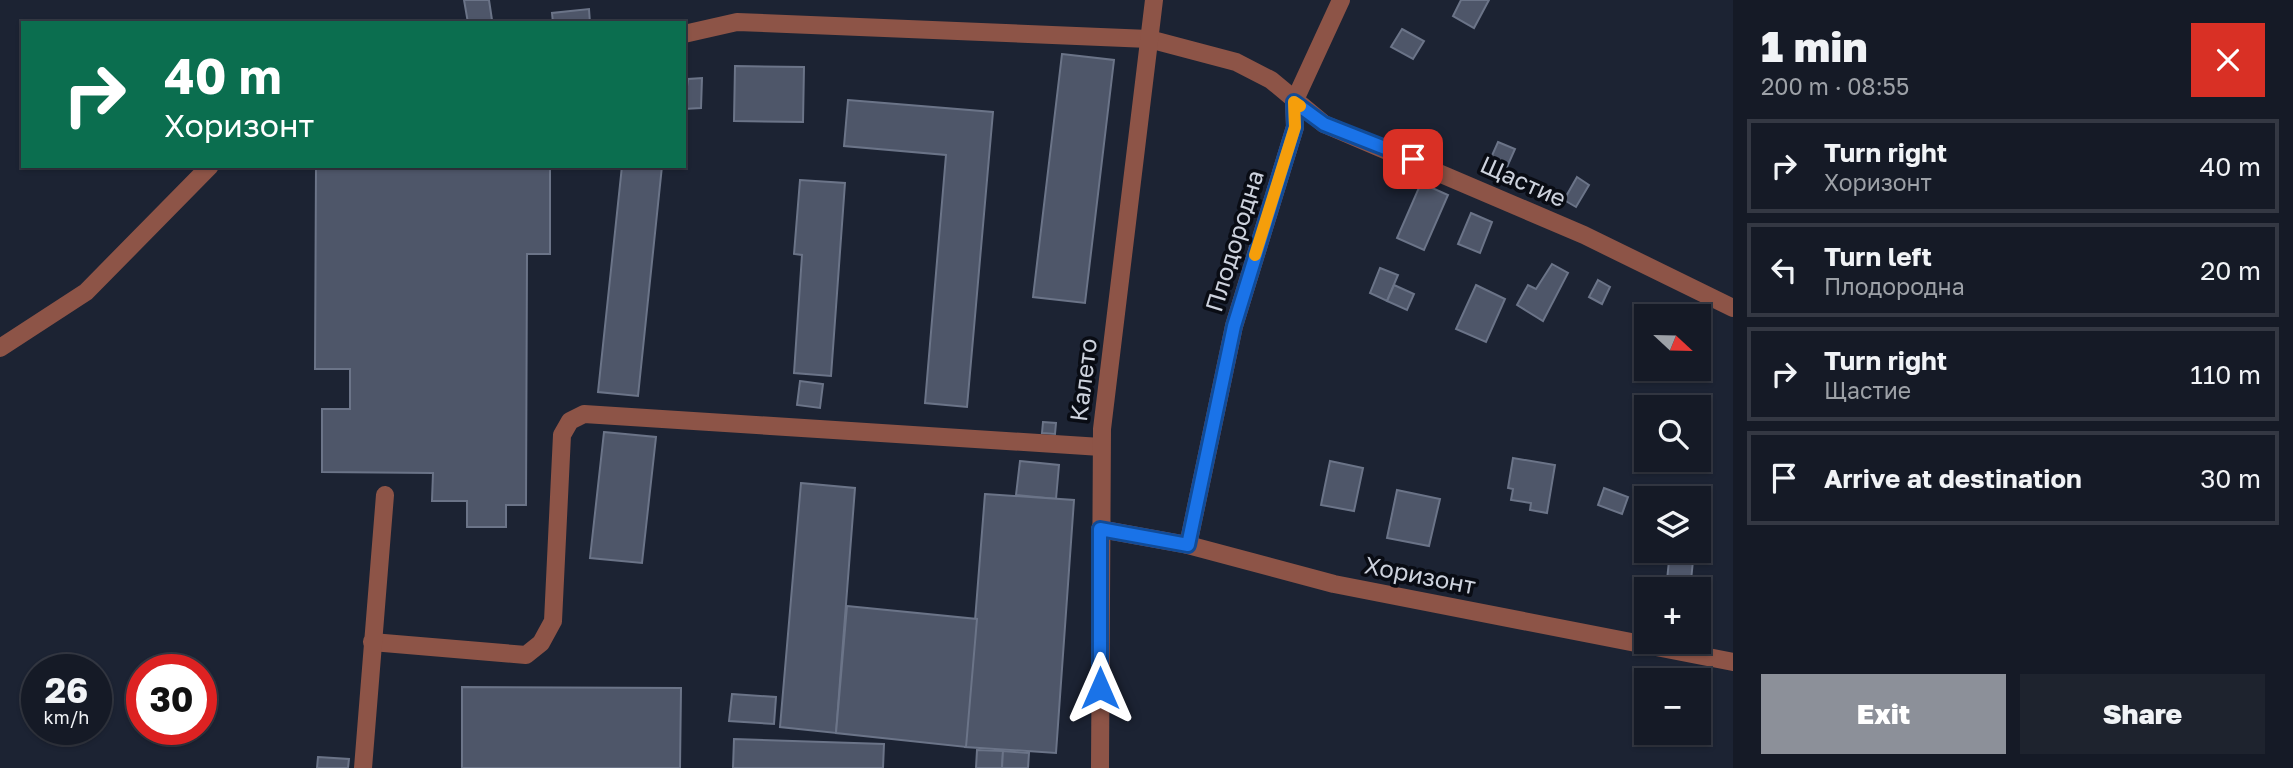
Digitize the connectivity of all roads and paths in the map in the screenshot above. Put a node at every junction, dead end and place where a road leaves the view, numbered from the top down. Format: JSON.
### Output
{"nodes":[{"id":1,"x":1154,"y":0,"type":"edge"},
{"id":2,"x":1341,"y":0,"type":"edge"},
{"id":3,"x":686,"y":34,"type":"edge"},
{"id":4,"x":1149,"y":39,"type":"junction"},
{"id":5,"x":1294,"y":102,"type":"junction"},
{"id":6,"x":208,"y":168,"type":"edge"},
{"id":7,"x":1733,"y":308,"type":"edge"},
{"id":8,"x":0,"y":348,"type":"edge"},
{"id":9,"x":1101,"y":447,"type":"junction"},
{"id":10,"x":385,"y":495,"type":"dead end"},
{"id":11,"x":1100,"y":529,"type":"junction"},
{"id":12,"x":1188,"y":545,"type":"junction"},
{"id":13,"x":372,"y":642,"type":"junction"},
{"id":14,"x":1733,"y":662,"type":"edge"},
{"id":15,"x":363,"y":768,"type":"edge"},
{"id":16,"x":1100,"y":768,"type":"edge"}],
"edges":[{"from":1,"to":4,"type":"street","name":"Калето"},
{"from":2,"to":5,"type":"street","name":"Плодородна"},
{"from":3,"to":4,"type":"street","name":"Щастие"},
{"from":4,"to":5,"type":"street","name":"Щастие"},
{"from":4,"to":9,"type":"street","name":"Калето"},
{"from":5,"to":7,"type":"street","name":"Щастие"},
{"from":5,"to":12,"type":"street","name":"Плодородна"},
{"from":6,"to":8,"type":"street"},
{"from":9,"to":11,"type":"street","name":"Калето"},
{"from":9,"to":13,"type":"street"},
{"from":10,"to":13,"type":"street"},
{"from":11,"to":12,"type":"street","name":"Хоризонт"},
{"from":11,"to":16,"type":"street","name":"Калето"},
{"from":12,"to":14,"type":"street","name":"Хоризонт"},
{"from":13,"to":15,"type":"street"}]}
